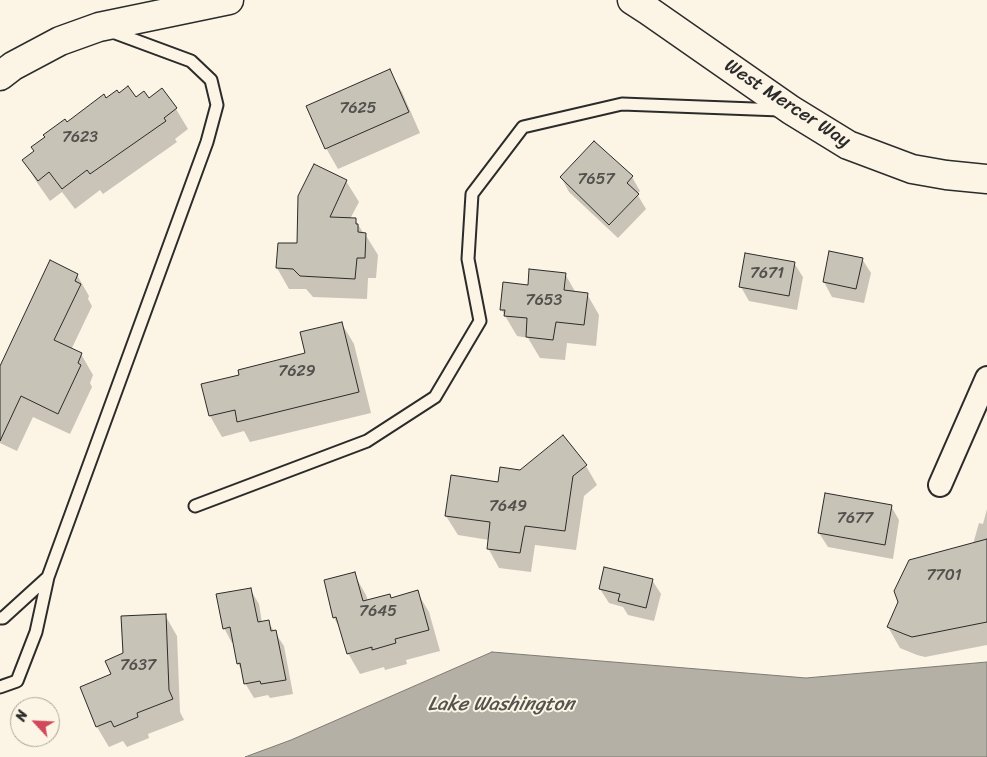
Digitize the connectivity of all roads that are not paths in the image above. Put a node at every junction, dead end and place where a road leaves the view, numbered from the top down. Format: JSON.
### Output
{"nodes":[{"id":1,"x":229,"y":0,"type":"edge"},
{"id":2,"x":632,"y":0,"type":"edge"},
{"id":3,"x":99,"y":27,"type":"junction"},
{"id":4,"x":0,"y":76,"type":"edge"},
{"id":5,"x":791,"y":110,"type":"junction"},
{"id":6,"x":987,"y":179,"type":"edge"},
{"id":7,"x":987,"y":378,"type":"edge"},
{"id":8,"x":940,"y":485,"type":"dead end"},
{"id":9,"x":195,"y":506,"type":"dead end"},
{"id":10,"x":48,"y":578,"type":"junction"},
{"id":11,"x":0,"y":618,"type":"edge"},
{"id":12,"x":0,"y":686,"type":"edge"}],
"edges":[{"from":1,"to":3,"type":"street"},
{"from":2,"to":5,"type":"street","name":"West Mercer Way"},
{"from":3,"to":4,"type":"street"},
{"from":3,"to":10,"type":"lane"},
{"from":5,"to":6,"type":"street","name":"West Mercer Way"},
{"from":5,"to":9,"type":"lane"},
{"from":7,"to":8,"type":"street"},
{"from":10,"to":11,"type":"lane"},
{"from":10,"to":12,"type":"lane"}]}
